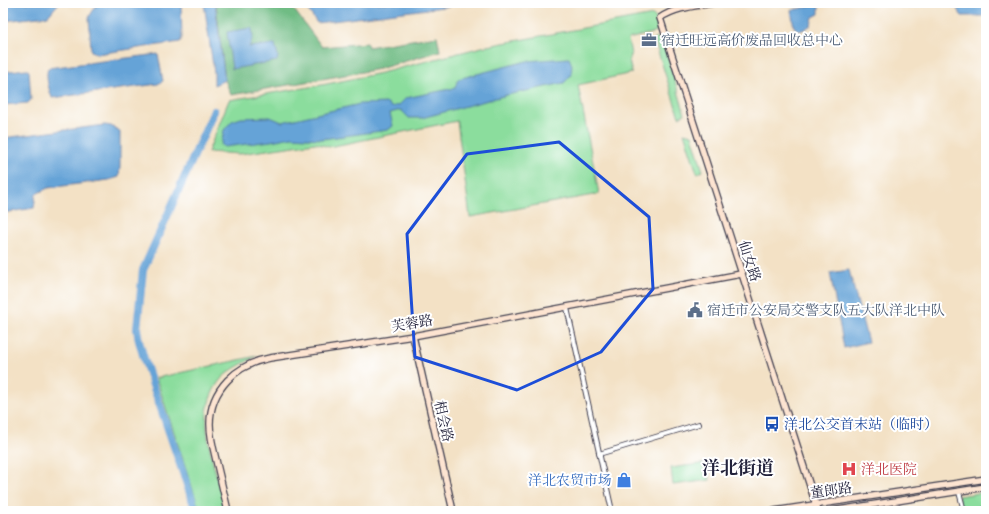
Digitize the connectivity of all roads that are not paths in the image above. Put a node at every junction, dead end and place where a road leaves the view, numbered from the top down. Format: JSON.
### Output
{"nodes":[{"id":1,"x":713,"y":3,"type":"edge"},
{"id":2,"x":742,"y":274,"type":"junction"},
{"id":3,"x":567,"y":308,"type":"junction"},
{"id":4,"x":413,"y":336,"type":"junction"},
{"id":5,"x":699,"y":424,"type":"dead end"},
{"id":6,"x":599,"y":454,"type":"junction"},
{"id":7,"x":986,"y":479,"type":"edge"},
{"id":8,"x":986,"y":488,"type":"edge"},
{"id":9,"x":959,"y":492,"type":"junction"},
{"id":10,"x":816,"y":505,"type":"junction"},
{"id":11,"x":986,"y":508,"type":"edge"},
{"id":12,"x":228,"y":511,"type":"edge"},
{"id":13,"x":453,"y":511,"type":"edge"},
{"id":14,"x":612,"y":511,"type":"edge"},
{"id":15,"x":774,"y":511,"type":"edge"},
{"id":16,"x":818,"y":511,"type":"edge"},
{"id":17,"x":832,"y":511,"type":"edge"},
{"id":18,"x":964,"y":511,"type":"edge"},
{"id":19,"x":982,"y":511,"type":"edge"}],
"edges":[{"from":1,"to":2,"type":"street","name":"仙女路"},
{"from":2,"to":3,"type":"street","name":"芙蓉路"},
{"from":2,"to":10,"type":"street","name":"仙女路"},
{"from":3,"to":4,"type":"street","name":"芙蓉路"},
{"from":3,"to":6,"type":"street"},
{"from":4,"to":12,"type":"street","name":"芙蓉路"},
{"from":4,"to":13,"type":"street","name":"相会路"},
{"from":5,"to":6,"type":"street"},
{"from":6,"to":14,"type":"street"},
{"from":7,"to":10,"type":"street","name":"董郎路"},
{"from":8,"to":9,"type":"street","name":"董郎路"},
{"from":9,"to":17,"type":"street","name":"董郎路"},
{"from":9,"to":18,"type":"street"},
{"from":10,"to":15,"type":"street","name":"董郎路"},
{"from":10,"to":16,"type":"street","name":"仙女路"},
{"from":11,"to":19,"type":"street"}]}
